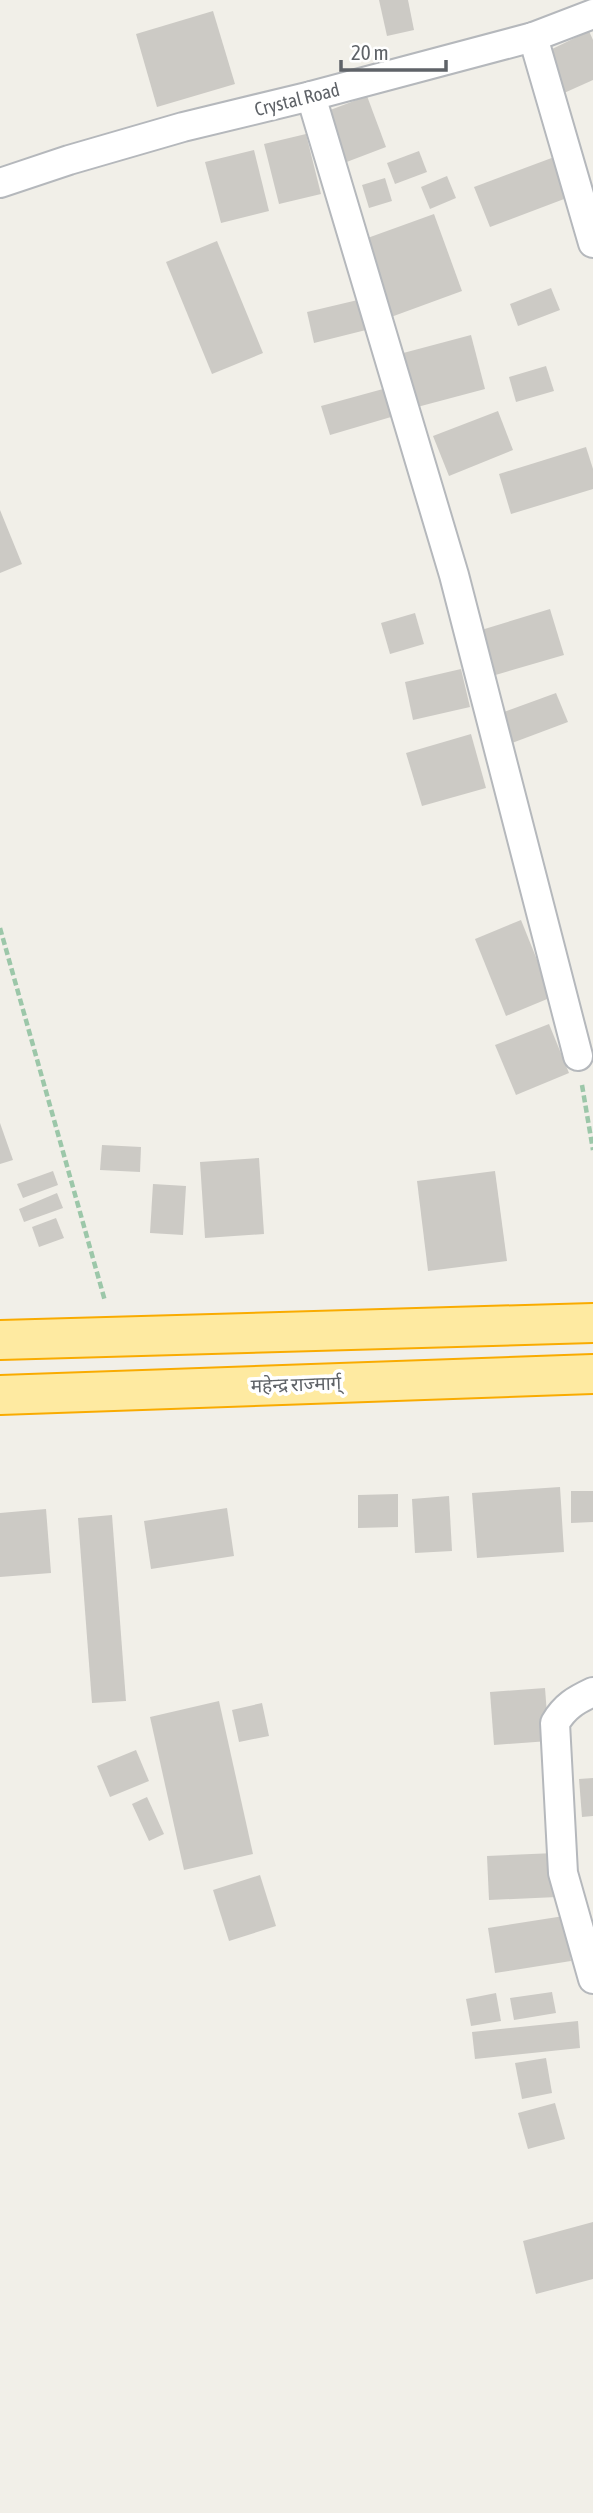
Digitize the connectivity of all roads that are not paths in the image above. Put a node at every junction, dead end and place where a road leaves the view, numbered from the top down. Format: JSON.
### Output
{"nodes":[{"id":1,"x":593,"y":14,"type":"edge"},
{"id":2,"x":533,"y":37,"type":"junction"},
{"id":3,"x":311,"y":96,"type":"junction"},
{"id":4,"x":0,"y":183,"type":"edge"},
{"id":5,"x":593,"y":243,"type":"edge"},
{"id":6,"x":578,"y":1056,"type":"road end"},
{"id":7,"x":593,"y":1322,"type":"edge"},
{"id":8,"x":0,"y":1340,"type":"edge"},
{"id":9,"x":593,"y":1374,"type":"edge"},
{"id":10,"x":0,"y":1395,"type":"edge"},
{"id":11,"x":593,"y":1692,"type":"edge"},
{"id":12,"x":593,"y":1979,"type":"edge"}],
"edges":[{"from":1,"to":2,"type":"street","name":"Crystal Road"},
{"from":2,"to":3,"type":"street","name":"Crystal Road"},
{"from":2,"to":5,"type":"street"},
{"from":3,"to":4,"type":"street","name":"Crystal Road"},
{"from":3,"to":6,"type":"street"},
{"from":7,"to":8,"type":"highway"},
{"from":9,"to":10,"type":"highway","name":"महेन्द्र राज्मार्ग्"},
{"from":11,"to":12,"type":"street"}]}
